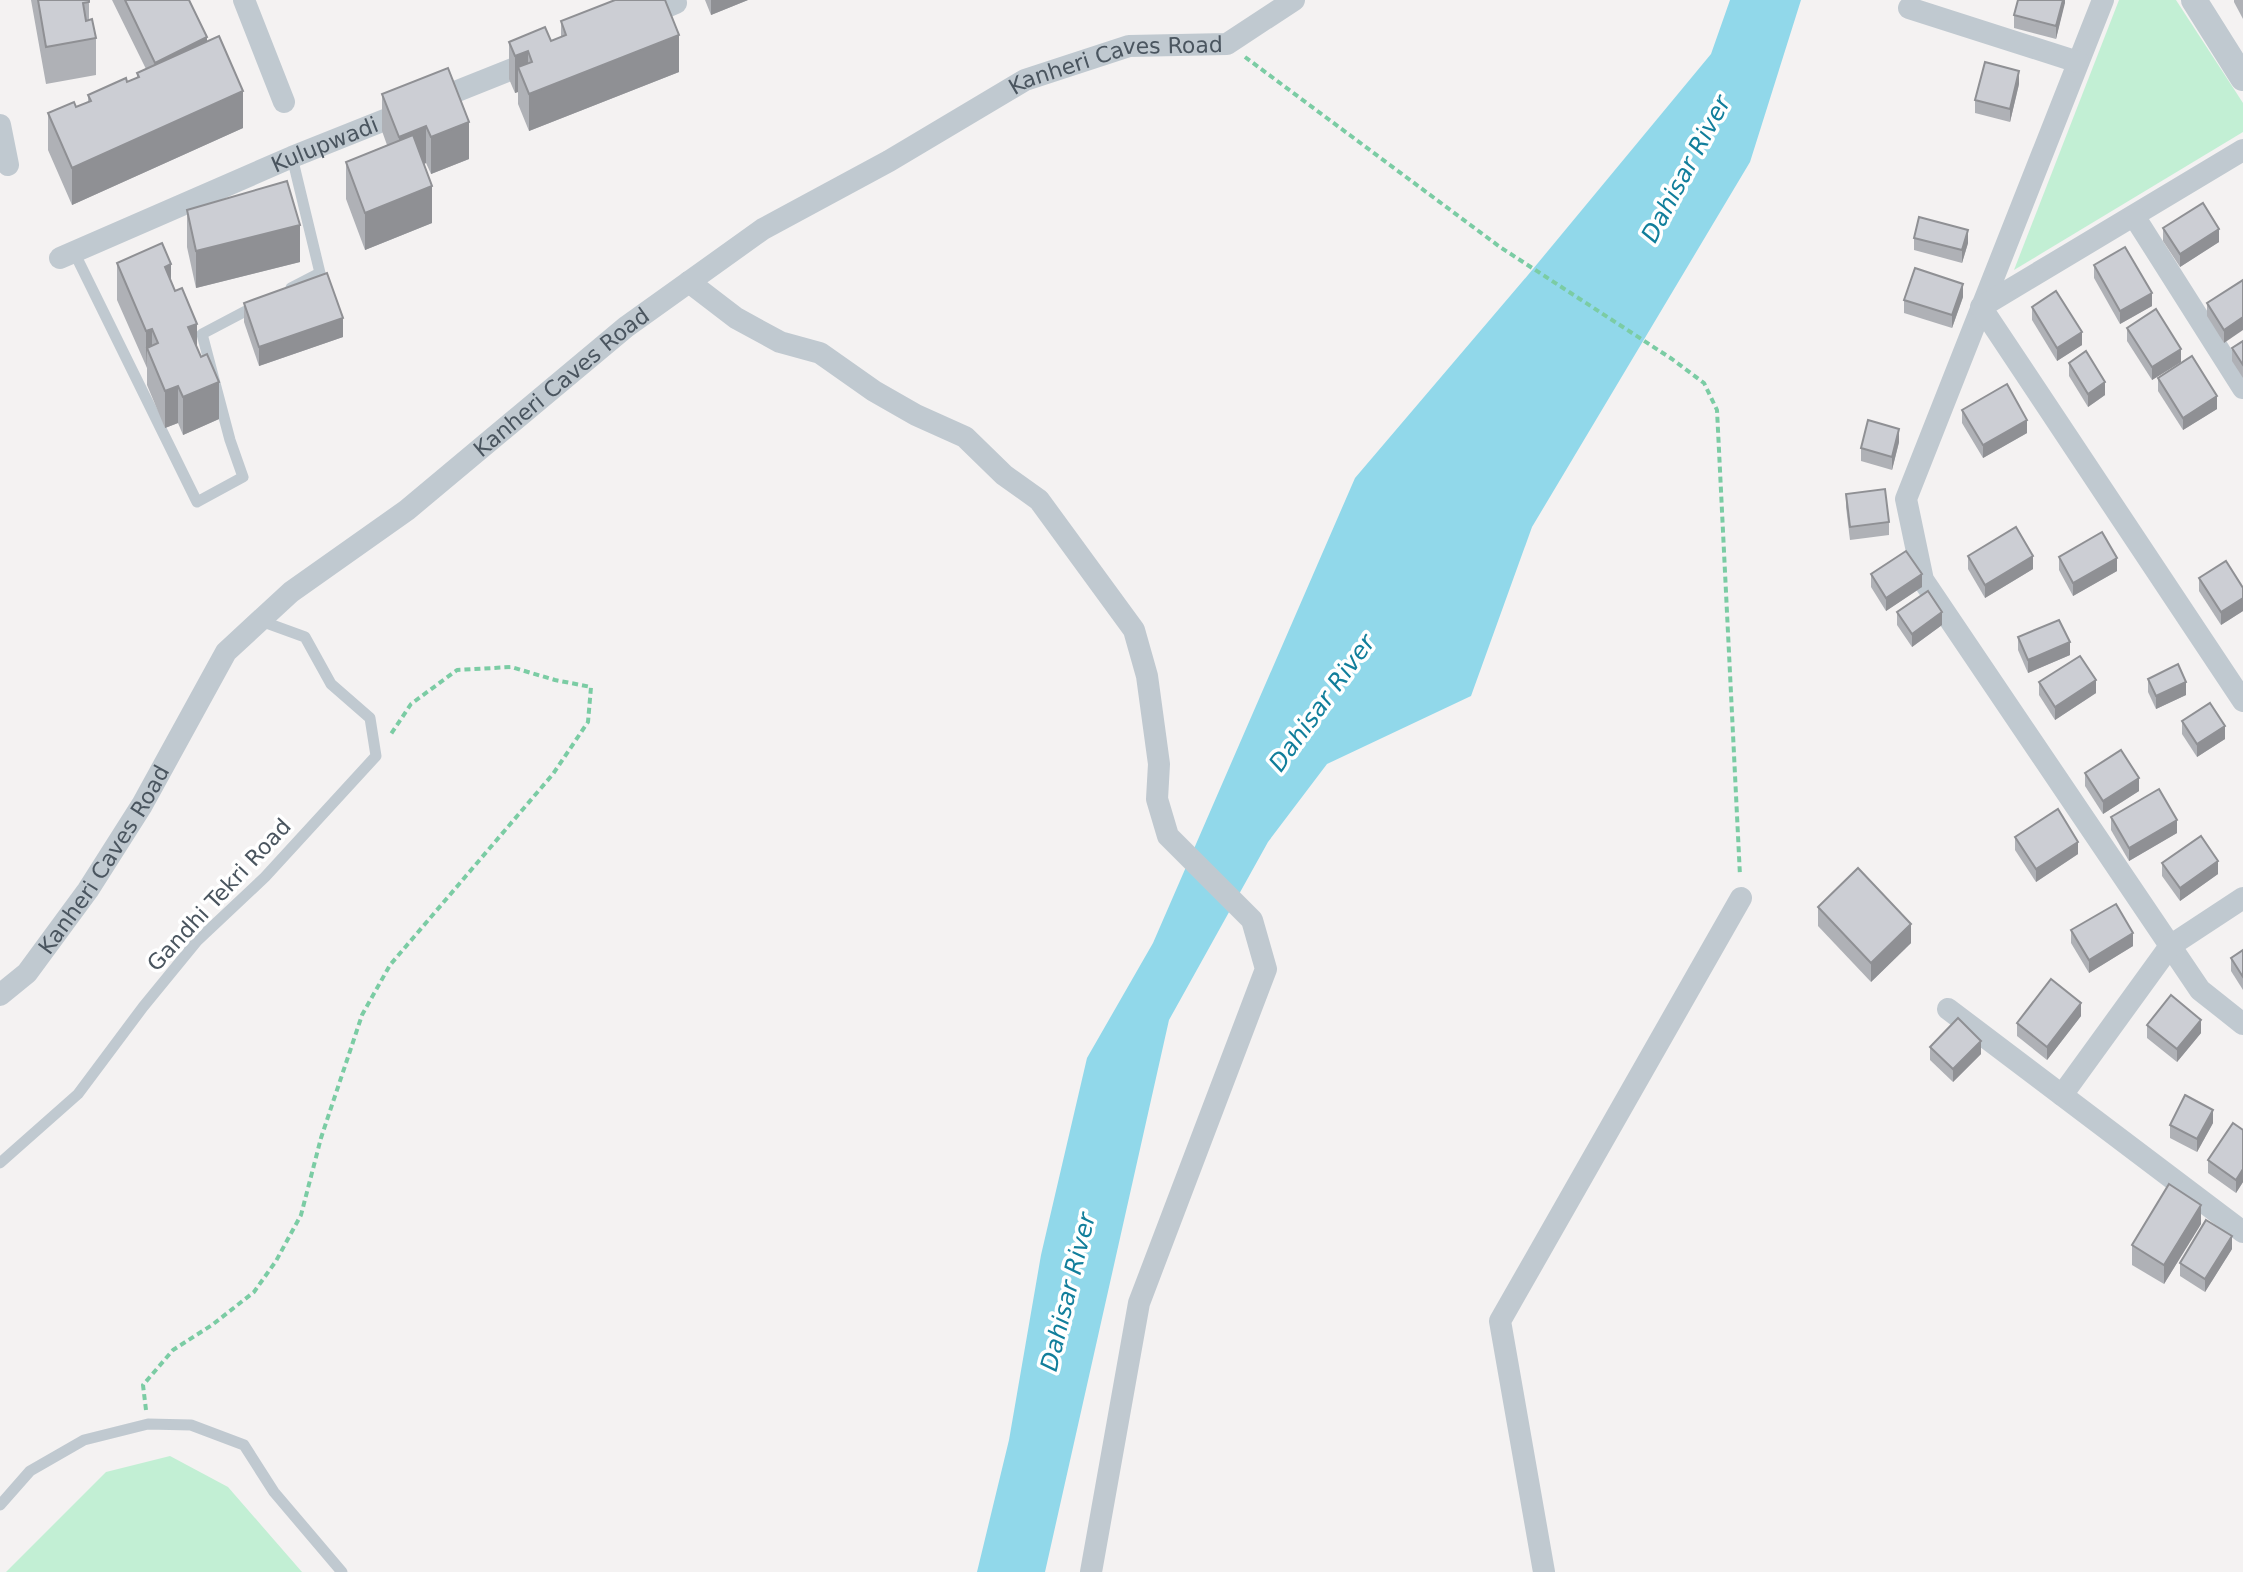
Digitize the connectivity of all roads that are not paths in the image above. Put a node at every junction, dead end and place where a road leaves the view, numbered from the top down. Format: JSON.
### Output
{"nodes":[{"id":1,"x":244,"y":0,"type":"edge"},
{"id":2,"x":675,"y":0,"type":"edge"},
{"id":3,"x":1294,"y":0,"type":"edge"},
{"id":4,"x":2103,"y":0,"type":"edge"},
{"id":5,"x":2194,"y":0,"type":"edge"},
{"id":6,"x":2210,"y":0,"type":"edge"},
{"id":7,"x":1909,"y":8,"type":"dead end"},
{"id":8,"x":617,"y":27,"type":"edge"},
{"id":9,"x":2243,"y":49,"type":"edge"},
{"id":10,"x":558,"y":51,"type":"edge"},
{"id":11,"x":2078,"y":62,"type":"junction"},
{"id":12,"x":2243,"y":78,"type":"edge"},
{"id":13,"x":284,"y":102,"type":"dead end"},
{"id":14,"x":0,"y":125,"type":"edge"},
{"id":15,"x":2243,"y":150,"type":"edge"},
{"id":16,"x":292,"y":157,"type":"junction"},
{"id":17,"x":8,"y":165,"type":"dead end"},
{"id":18,"x":2134,"y":216,"type":"junction"},
{"id":19,"x":67,"y":255,"type":"joint"},
{"id":20,"x":689,"y":282,"type":"junction"},
{"id":21,"x":281,"y":293,"type":"edge"},
{"id":22,"x":267,"y":300,"type":"edge"},
{"id":23,"x":1981,"y":307,"type":"junction"},
{"id":24,"x":2243,"y":388,"type":"edge"},
{"id":25,"x":260,"y":620,"type":"junction"},
{"id":26,"x":2243,"y":701,"type":"edge"},
{"id":27,"x":1741,"y":898,"type":"road end"},
{"id":28,"x":2243,"y":898,"type":"edge"},
{"id":29,"x":2170,"y":946,"type":"junction"},
{"id":30,"x":0,"y":995,"type":"edge"},
{"id":31,"x":1948,"y":1009,"type":"dead end"},
{"id":32,"x":2243,"y":1024,"type":"edge"},
{"id":33,"x":2062,"y":1095,"type":"junction"},
{"id":34,"x":0,"y":1163,"type":"edge"},
{"id":35,"x":2243,"y":1232,"type":"edge"},
{"id":36,"x":0,"y":1505,"type":"edge"},
{"id":37,"x":342,"y":1572,"type":"edge"},
{"id":38,"x":1091,"y":1572,"type":"edge"},
{"id":39,"x":1544,"y":1572,"type":"edge"}],
"edges":[{"from":1,"to":13,"type":"street"},
{"from":2,"to":8,"type":"street"},
{"from":3,"to":20,"type":"street","name":"Kanheri Caves Road"},
{"from":4,"to":11,"type":"street"},
{"from":5,"to":12,"type":"street"},
{"from":6,"to":9,"type":"street"},
{"from":7,"to":11,"type":"street"},
{"from":10,"to":16,"type":"street","name":"Kulupwadi"},
{"from":11,"to":23,"type":"street"},
{"from":14,"to":17,"type":"street"},
{"from":15,"to":18,"type":"street"},
{"from":16,"to":19,"type":"street","name":"Kulupwadi"},
{"from":16,"to":21,"type":"lane"},
{"from":18,"to":23,"type":"street"},
{"from":18,"to":24,"type":"street"},
{"from":19,"to":22,"type":"lane"},
{"from":20,"to":25,"type":"street","name":"Kanheri Caves Road"},
{"from":20,"to":38,"type":"street"},
{"from":23,"to":26,"type":"street"},
{"from":23,"to":29,"type":"street"},
{"from":25,"to":30,"type":"street","name":"Kanheri Caves Road"},
{"from":25,"to":34,"type":"lane","name":"Gandhi Tekri Road"},
{"from":27,"to":39,"type":"street"},
{"from":28,"to":29,"type":"street"},
{"from":29,"to":32,"type":"street"},
{"from":29,"to":33,"type":"street"},
{"from":31,"to":33,"type":"street"},
{"from":33,"to":35,"type":"street"},
{"from":36,"to":37,"type":"lane"}]}
